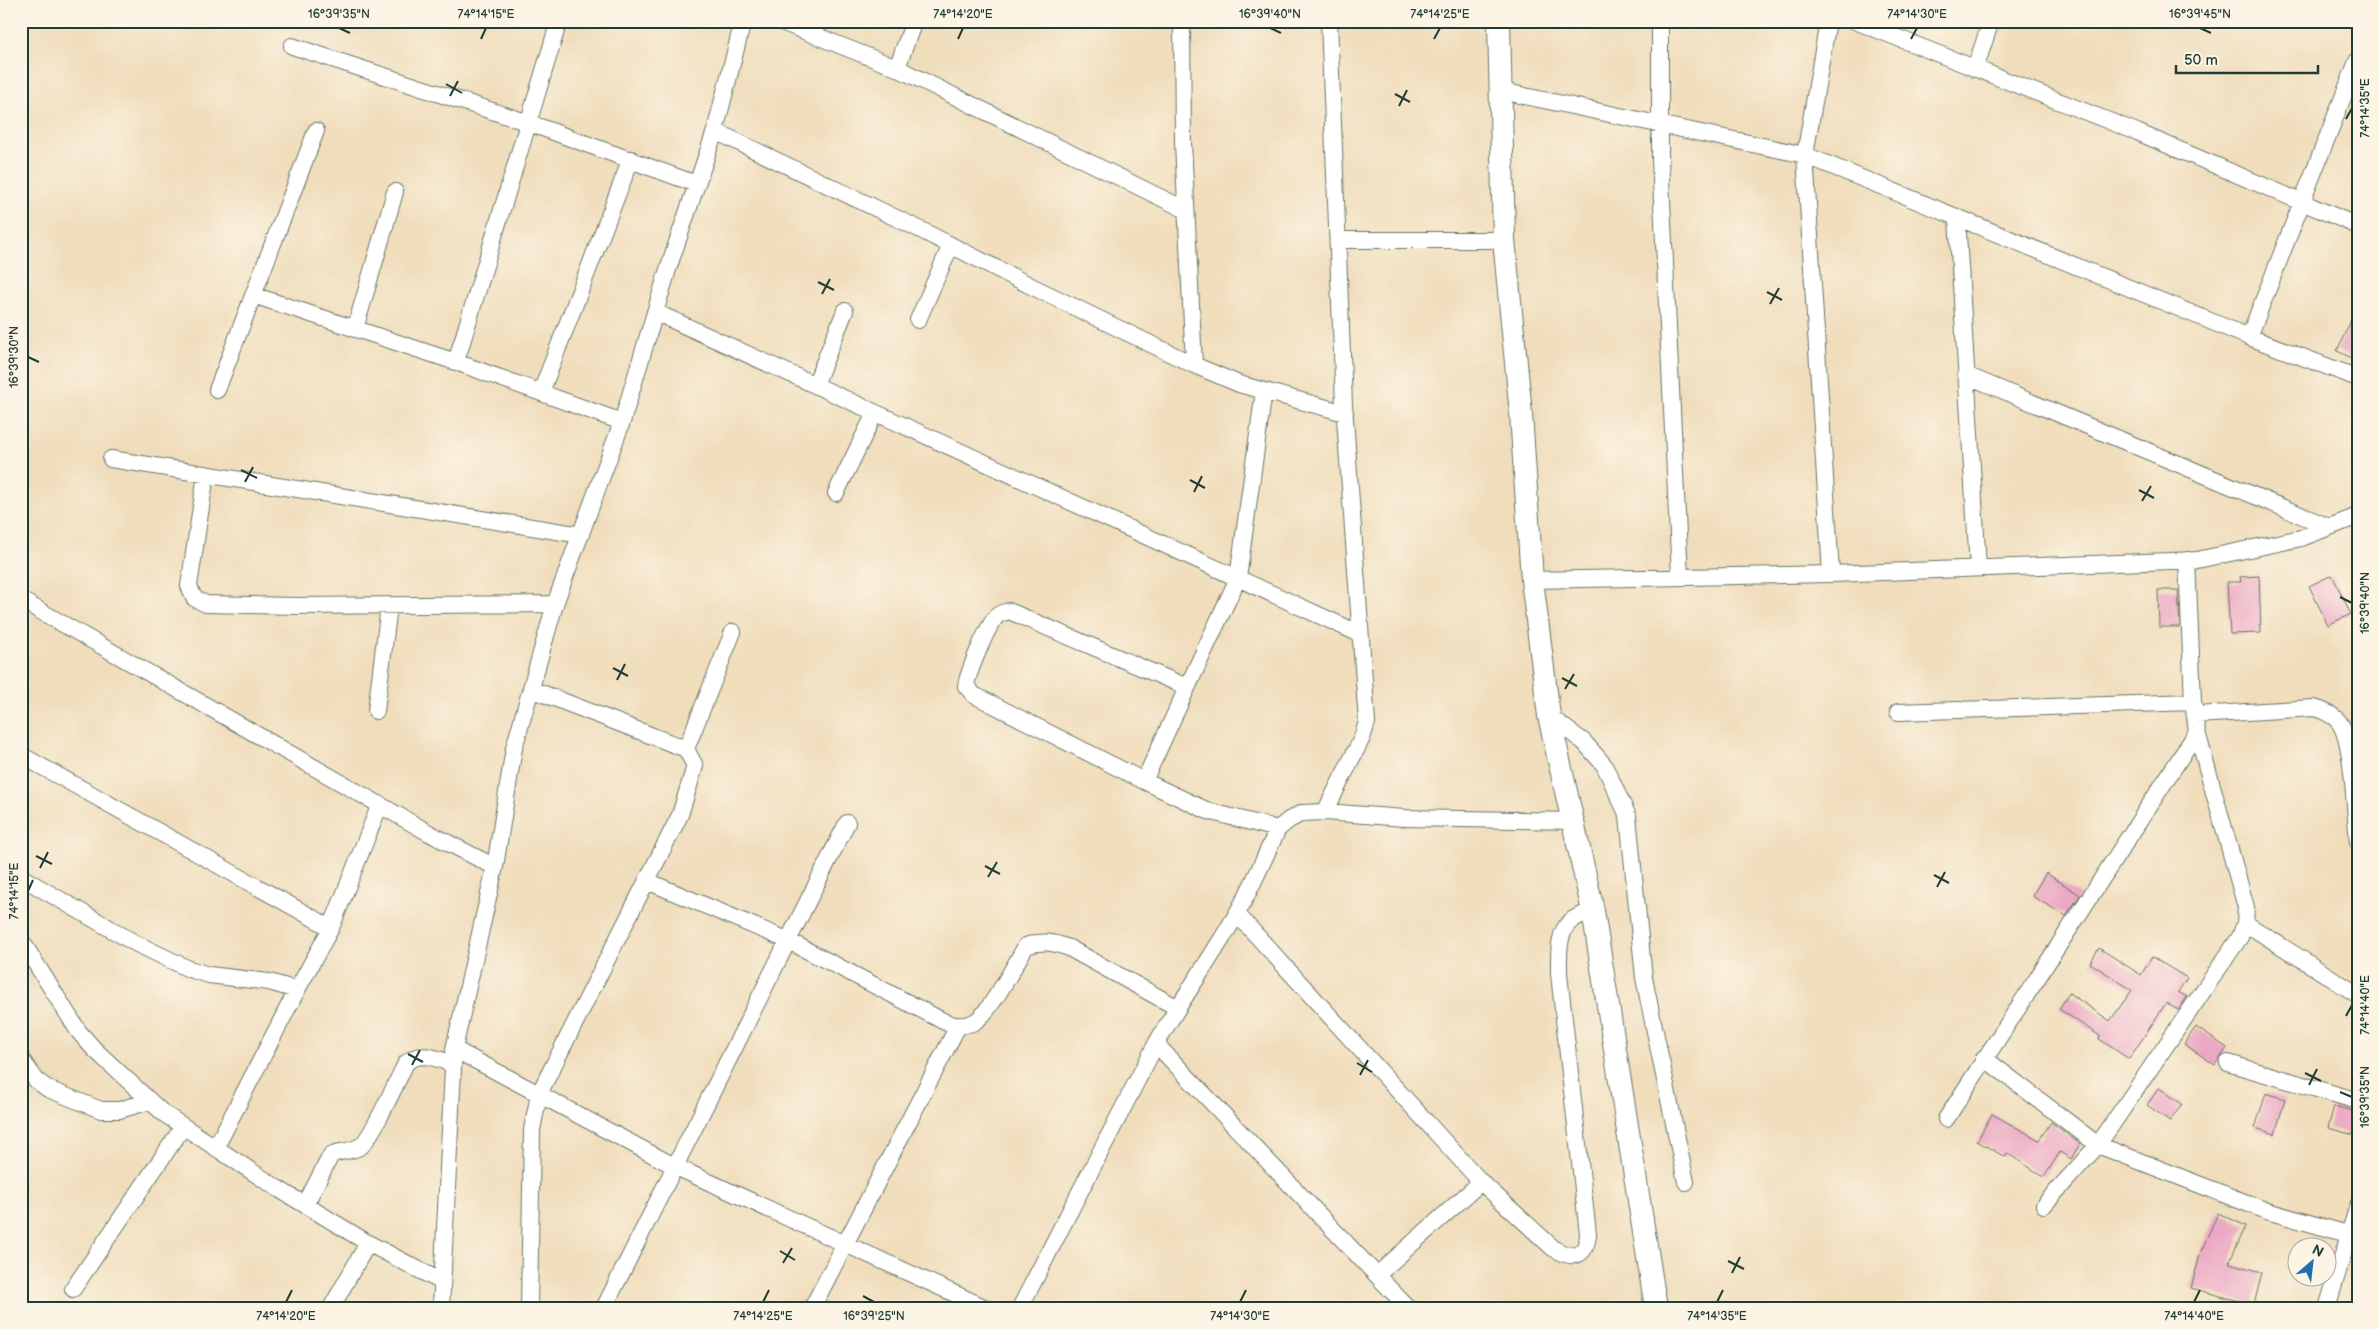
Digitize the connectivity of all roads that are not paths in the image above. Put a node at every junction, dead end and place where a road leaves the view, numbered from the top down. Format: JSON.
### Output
{"nodes":[{"id":1,"x":559,"y":21,"type":"edge"},
{"id":2,"x":743,"y":21,"type":"edge"},
{"id":3,"x":779,"y":21,"type":"edge"},
{"id":4,"x":914,"y":21,"type":"edge"},
{"id":5,"x":1182,"y":21,"type":"edge"},
{"id":6,"x":1329,"y":21,"type":"edge"},
{"id":7,"x":1499,"y":21,"type":"edge"},
{"id":8,"x":1660,"y":21,"type":"edge"},
{"id":9,"x":1828,"y":21,"type":"edge"},
{"id":10,"x":1854,"y":21,"type":"edge"},
{"id":11,"x":1991,"y":21,"type":"edge"},
{"id":12,"x":292,"y":46,"type":"dead end"},
{"id":13,"x":2357,"y":66,"type":"edge"},
{"id":14,"x":896,"y":68,"type":"junction"},
{"id":15,"x":1975,"y":68,"type":"junction"},
{"id":16,"x":1501,"y":91,"type":"junction"},
{"id":17,"x":529,"y":123,"type":"junction"},
{"id":18,"x":1660,"y":123,"type":"junction"},
{"id":19,"x":316,"y":131,"type":"dead end"},
{"id":20,"x":715,"y":131,"type":"junction"},
{"id":21,"x":1804,"y":155,"type":"junction"},
{"id":22,"x":631,"y":159,"type":"junction"},
{"id":23,"x":696,"y":184,"type":"junction"},
{"id":24,"x":394,"y":192,"type":"dead end"},
{"id":25,"x":2302,"y":202,"type":"junction"},
{"id":26,"x":1186,"y":210,"type":"junction"},
{"id":27,"x":1957,"y":218,"type":"junction"},
{"id":28,"x":2358,"y":226,"type":"edge"},
{"id":29,"x":1338,"y":240,"type":"junction"},
{"id":30,"x":1504,"y":240,"type":"junction"},
{"id":31,"x":951,"y":245,"type":"junction"},
{"id":32,"x":253,"y":295,"type":"junction"},
{"id":33,"x":845,"y":311,"type":"dead end"},
{"id":34,"x":655,"y":312,"type":"junction"},
{"id":35,"x":918,"y":320,"type":"dead end"},
{"id":36,"x":355,"y":329,"type":"junction"},
{"id":37,"x":2250,"y":337,"type":"junction"},
{"id":38,"x":456,"y":362,"type":"junction"},
{"id":39,"x":1194,"y":365,"type":"junction"},
{"id":40,"x":1966,"y":375,"type":"junction"},
{"id":41,"x":2358,"y":378,"type":"edge"},
{"id":42,"x":815,"y":385,"type":"junction"},
{"id":43,"x":216,"y":390,"type":"dead end"},
{"id":44,"x":1264,"y":391,"type":"junction"},
{"id":45,"x":541,"y":392,"type":"junction"},
{"id":46,"x":875,"y":413,"type":"junction"},
{"id":47,"x":1344,"y":413,"type":"junction"},
{"id":48,"x":622,"y":422,"type":"junction"},
{"id":49,"x":111,"y":459,"type":"dead end"},
{"id":50,"x":206,"y":474,"type":"junction"},
{"id":51,"x":836,"y":493,"type":"dead end"},
{"id":52,"x":2358,"y":516,"type":"edge"},
{"id":53,"x":2329,"y":527,"type":"junction"},
{"id":54,"x":581,"y":535,"type":"junction"},
{"id":55,"x":2187,"y":560,"type":"junction"},
{"id":56,"x":1978,"y":568,"type":"junction"},
{"id":57,"x":1831,"y":574,"type":"junction"},
{"id":58,"x":1680,"y":577,"type":"junction"},
{"id":59,"x":1238,"y":578,"type":"junction"},
{"id":60,"x":1532,"y":580,"type":"junction"},
{"id":61,"x":21,"y":600,"type":"edge"},
{"id":62,"x":555,"y":604,"type":"junction"},
{"id":63,"x":389,"y":606,"type":"junction"},
{"id":64,"x":733,"y":632,"type":"dead end"},
{"id":65,"x":1360,"y":634,"type":"junction"},
{"id":66,"x":1187,"y":687,"type":"junction"},
{"id":67,"x":532,"y":689,"type":"junction"},
{"id":68,"x":2194,"y":708,"type":"junction"},
{"id":69,"x":376,"y":711,"type":"dead end"},
{"id":70,"x":1898,"y":712,"type":"dead end"},
{"id":71,"x":1549,"y":716,"type":"junction"},
{"id":72,"x":2197,"y":732,"type":"junction"},
{"id":73,"x":686,"y":749,"type":"junction"},
{"id":74,"x":21,"y":755,"type":"edge"},
{"id":75,"x":1144,"y":781,"type":"junction"},
{"id":76,"x":380,"y":804,"type":"junction"},
{"id":77,"x":1325,"y":812,"type":"junction"},
{"id":78,"x":1574,"y":821,"type":"junction"},
{"id":79,"x":846,"y":823,"type":"dead end"},
{"id":80,"x":1278,"y":830,"type":"junction"},
{"id":81,"x":2358,"y":842,"type":"edge"},
{"id":82,"x":495,"y":867,"type":"junction"},
{"id":83,"x":21,"y":877,"type":"edge"},
{"id":84,"x":647,"y":880,"type":"junction"},
{"id":85,"x":1593,"y":911,"type":"junction"},
{"id":86,"x":1237,"y":914,"type":"junction"},
{"id":87,"x":2245,"y":923,"type":"junction"},
{"id":88,"x":332,"y":928,"type":"junction"},
{"id":89,"x":21,"y":940,"type":"edge"},
{"id":90,"x":787,"y":940,"type":"junction"},
{"id":91,"x":297,"y":990,"type":"junction"},
{"id":92,"x":2358,"y":995,"type":"edge"},
{"id":93,"x":1176,"y":1007,"type":"junction"},
{"id":94,"x":958,"y":1026,"type":"junction"},
{"id":95,"x":1156,"y":1044,"type":"junction"},
{"id":96,"x":453,"y":1057,"type":"junction"},
{"id":97,"x":1984,"y":1058,"type":"junction"},
{"id":98,"x":21,"y":1059,"type":"edge"},
{"id":99,"x":2228,"y":1063,"type":"dead end"},
{"id":100,"x":540,"y":1094,"type":"junction"},
{"id":101,"x":150,"y":1101,"type":"junction"},
{"id":102,"x":2358,"y":1101,"type":"edge"},
{"id":103,"x":1946,"y":1119,"type":"dead end"},
{"id":104,"x":183,"y":1127,"type":"junction"},
{"id":105,"x":2098,"y":1145,"type":"junction"},
{"id":106,"x":216,"y":1147,"type":"junction"},
{"id":107,"x":676,"y":1167,"type":"junction"},
{"id":108,"x":1481,"y":1182,"type":"junction"},
{"id":109,"x":1686,"y":1182,"type":"dead end"},
{"id":110,"x":305,"y":1205,"type":"junction"},
{"id":111,"x":2044,"y":1205,"type":"dead end"},
{"id":112,"x":2358,"y":1205,"type":"edge"},
{"id":113,"x":2353,"y":1235,"type":"edge"},
{"id":114,"x":368,"y":1243,"type":"junction"},
{"id":115,"x":844,"y":1244,"type":"junction"},
{"id":116,"x":1377,"y":1275,"type":"junction"},
{"id":117,"x":442,"y":1282,"type":"junction"},
{"id":118,"x":74,"y":1289,"type":"dead end"},
{"id":119,"x":331,"y":1308,"type":"edge"},
{"id":120,"x":441,"y":1308,"type":"edge"},
{"id":121,"x":529,"y":1308,"type":"edge"},
{"id":122,"x":604,"y":1308,"type":"edge"},
{"id":123,"x":812,"y":1308,"type":"edge"},
{"id":124,"x":986,"y":1308,"type":"edge"},
{"id":125,"x":1020,"y":1308,"type":"edge"},
{"id":126,"x":1408,"y":1308,"type":"edge"},
{"id":127,"x":1656,"y":1308,"type":"edge"},
{"id":128,"x":2327,"y":1308,"type":"edge"}],
"edges":[{"from":1,"to":17,"type":"street"},
{"from":2,"to":20,"type":"street"},
{"from":3,"to":14,"type":"street"},
{"from":4,"to":14,"type":"street"},
{"from":5,"to":26,"type":"street"},
{"from":6,"to":29,"type":"street"},
{"from":7,"to":16,"type":"street"},
{"from":8,"to":18,"type":"street"},
{"from":9,"to":21,"type":"street"},
{"from":10,"to":15,"type":"street"},
{"from":11,"to":15,"type":"street"},
{"from":12,"to":17,"type":"street"},
{"from":13,"to":25,"type":"street"},
{"from":14,"to":26,"type":"street"},
{"from":15,"to":25,"type":"street"},
{"from":16,"to":18,"type":"street"},
{"from":16,"to":30,"type":"street"},
{"from":17,"to":22,"type":"street"},
{"from":17,"to":38,"type":"street"},
{"from":18,"to":21,"type":"street"},
{"from":18,"to":58,"type":"street"},
{"from":19,"to":32,"type":"street"},
{"from":20,"to":23,"type":"street"},
{"from":20,"to":31,"type":"street"},
{"from":21,"to":27,"type":"street"},
{"from":21,"to":57,"type":"street"},
{"from":22,"to":23,"type":"street"},
{"from":22,"to":45,"type":"street"},
{"from":23,"to":34,"type":"street"},
{"from":24,"to":36,"type":"street"},
{"from":25,"to":28,"type":"street"},
{"from":25,"to":37,"type":"street"},
{"from":26,"to":39,"type":"street"},
{"from":27,"to":37,"type":"street"},
{"from":27,"to":40,"type":"street"},
{"from":29,"to":30,"type":"street"},
{"from":29,"to":47,"type":"street"},
{"from":30,"to":60,"type":"street"},
{"from":31,"to":35,"type":"street"},
{"from":31,"to":39,"type":"street"},
{"from":32,"to":36,"type":"street"},
{"from":32,"to":43,"type":"street"},
{"from":33,"to":42,"type":"street"},
{"from":34,"to":42,"type":"street"},
{"from":34,"to":48,"type":"street"},
{"from":36,"to":38,"type":"street"},
{"from":37,"to":41,"type":"street"},
{"from":38,"to":45,"type":"street"},
{"from":39,"to":44,"type":"street"},
{"from":40,"to":53,"type":"street"},
{"from":40,"to":56,"type":"street"},
{"from":42,"to":46,"type":"street"},
{"from":44,"to":47,"type":"street"},
{"from":44,"to":59,"type":"street"},
{"from":45,"to":48,"type":"street"},
{"from":46,"to":51,"type":"street"},
{"from":46,"to":59,"type":"street"},
{"from":47,"to":65,"type":"street"},
{"from":48,"to":54,"type":"street"},
{"from":49,"to":50,"type":"street"},
{"from":50,"to":54,"type":"street"},
{"from":50,"to":63,"type":"street"},
{"from":52,"to":53,"type":"street"},
{"from":53,"to":55,"type":"street"},
{"from":54,"to":62,"type":"street"},
{"from":55,"to":56,"type":"street"},
{"from":55,"to":68,"type":"street"},
{"from":56,"to":57,"type":"street"},
{"from":57,"to":58,"type":"street"},
{"from":58,"to":60,"type":"street"},
{"from":59,"to":65,"type":"street"},
{"from":59,"to":66,"type":"street"},
{"from":60,"to":71,"type":"street"},
{"from":61,"to":76,"type":"street"},
{"from":62,"to":63,"type":"street"},
{"from":62,"to":67,"type":"street"},
{"from":63,"to":69,"type":"street"},
{"from":64,"to":73,"type":"street"},
{"from":65,"to":77,"type":"street"},
{"from":66,"to":75,"type":"street"},
{"from":66,"to":75,"type":"street"},
{"from":67,"to":73,"type":"street"},
{"from":67,"to":82,"type":"street"},
{"from":68,"to":70,"type":"street"},
{"from":68,"to":72,"type":"street"},
{"from":68,"to":81,"type":"street"},
{"from":71,"to":78,"type":"street"},
{"from":71,"to":109,"type":"street"},
{"from":72,"to":87,"type":"street"},
{"from":72,"to":97,"type":"street"},
{"from":73,"to":84,"type":"street"},
{"from":74,"to":88,"type":"street"},
{"from":75,"to":80,"type":"street"},
{"from":76,"to":82,"type":"street"},
{"from":76,"to":88,"type":"street"},
{"from":77,"to":78,"type":"street"},
{"from":77,"to":80,"type":"street"},
{"from":78,"to":85,"type":"street"},
{"from":79,"to":90,"type":"street"},
{"from":80,"to":86,"type":"street"},
{"from":82,"to":96,"type":"street"},
{"from":83,"to":91,"type":"street"},
{"from":84,"to":90,"type":"street"},
{"from":84,"to":100,"type":"street"},
{"from":85,"to":108,"type":"street"},
{"from":85,"to":127,"type":"street"},
{"from":86,"to":93,"type":"street"},
{"from":86,"to":108,"type":"street"},
{"from":87,"to":92,"type":"street"},
{"from":87,"to":105,"type":"street"},
{"from":88,"to":91,"type":"street"},
{"from":89,"to":101,"type":"street"},
{"from":90,"to":94,"type":"street"},
{"from":90,"to":107,"type":"street"},
{"from":91,"to":106,"type":"street"},
{"from":93,"to":94,"type":"street"},
{"from":93,"to":95,"type":"street"},
{"from":94,"to":115,"type":"street"},
{"from":95,"to":116,"type":"street"},
{"from":95,"to":125,"type":"street"},
{"from":96,"to":100,"type":"street"},
{"from":96,"to":110,"type":"street"},
{"from":96,"to":117,"type":"street"},
{"from":97,"to":103,"type":"street"},
{"from":97,"to":105,"type":"street"},
{"from":98,"to":101,"type":"street"},
{"from":99,"to":102,"type":"street"},
{"from":100,"to":107,"type":"street"},
{"from":100,"to":121,"type":"street"},
{"from":101,"to":104,"type":"street"},
{"from":104,"to":106,"type":"street"},
{"from":104,"to":118,"type":"street"},
{"from":105,"to":111,"type":"street"},
{"from":105,"to":113,"type":"street"},
{"from":106,"to":110,"type":"street"},
{"from":107,"to":115,"type":"street"},
{"from":107,"to":122,"type":"street"},
{"from":108,"to":116,"type":"street"},
{"from":110,"to":114,"type":"street"},
{"from":112,"to":113,"type":"street"},
{"from":113,"to":128,"type":"street"},
{"from":114,"to":117,"type":"street"},
{"from":114,"to":119,"type":"street"},
{"from":115,"to":123,"type":"street"},
{"from":115,"to":124,"type":"street"},
{"from":116,"to":126,"type":"street"},
{"from":117,"to":120,"type":"street"}]}
